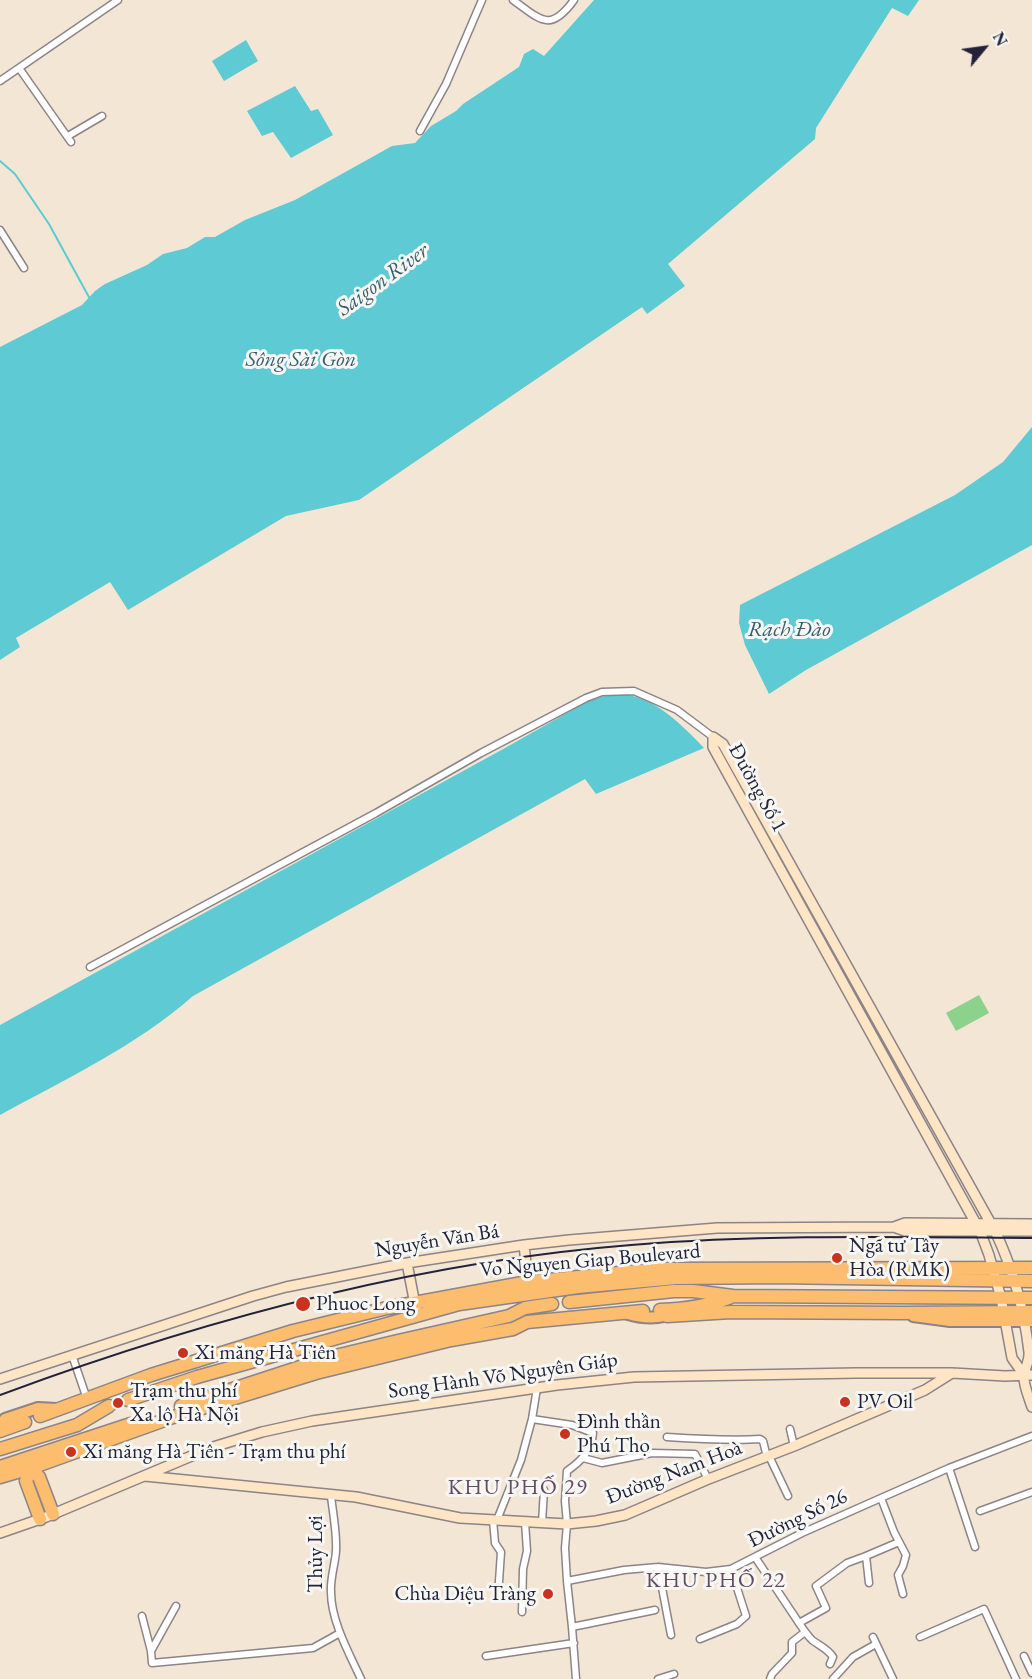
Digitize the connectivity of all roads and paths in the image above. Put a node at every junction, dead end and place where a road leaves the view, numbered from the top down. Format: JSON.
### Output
{"nodes":[{"id":1,"x":118,"y":0,"type":"edge"},
{"id":2,"x":482,"y":0,"type":"edge"},
{"id":3,"x":513,"y":0,"type":"edge"},
{"id":4,"x":574,"y":0,"type":"edge"},
{"id":5,"x":19,"y":68,"type":"junction"},
{"id":6,"x":0,"y":81,"type":"edge"},
{"id":7,"x":102,"y":116,"type":"dead end"},
{"id":8,"x":420,"y":131,"type":"dead end"},
{"id":9,"x":0,"y":231,"type":"edge"},
{"id":10,"x":24,"y":268,"type":"dead end"},
{"id":11,"x":713,"y":737,"type":"junction"},
{"id":12,"x":90,"y":968,"type":"dead end"},
{"id":13,"x":1032,"y":1224,"type":"edge"},
{"id":14,"x":978,"y":1227,"type":"junction"},
{"id":15,"x":993,"y":1227,"type":"junction"},
{"id":16,"x":1032,"y":1231,"type":"edge"},
{"id":17,"x":524,"y":1245,"type":"junction"},
{"id":18,"x":407,"y":1263,"type":"junction"},
{"id":19,"x":1032,"y":1268,"type":"edge"},
{"id":20,"x":994,"y":1274,"type":"junction"},
{"id":21,"x":1013,"y":1274,"type":"junction"},
{"id":22,"x":1032,"y":1281,"type":"edge"},
{"id":23,"x":528,"y":1282,"type":"junction"},
{"id":24,"x":474,"y":1291,"type":"junction"},
{"id":25,"x":733,"y":1296,"type":"junction"},
{"id":26,"x":1001,"y":1298,"type":"junction"},
{"id":27,"x":1026,"y":1298,"type":"edge"},
{"id":28,"x":569,"y":1302,"type":"dead end"},
{"id":29,"x":459,"y":1304,"type":"junction"},
{"id":30,"x":552,"y":1304,"type":"dead end"},
{"id":31,"x":416,"y":1309,"type":"junction"},
{"id":32,"x":643,"y":1311,"type":"dead end"},
{"id":33,"x":668,"y":1312,"type":"junction"},
{"id":34,"x":625,"y":1313,"type":"junction"},
{"id":35,"x":1029,"y":1314,"type":"edge"},
{"id":36,"x":509,"y":1316,"type":"junction"},
{"id":37,"x":1005,"y":1317,"type":"junction"},
{"id":38,"x":527,"y":1322,"type":"junction"},
{"id":39,"x":72,"y":1355,"type":"junction"},
{"id":40,"x":952,"y":1373,"type":"junction"},
{"id":41,"x":151,"y":1375,"type":"junction"},
{"id":42,"x":1028,"y":1375,"type":"edge"},
{"id":43,"x":197,"y":1377,"type":"junction"},
{"id":44,"x":0,"y":1379,"type":"edge"},
{"id":45,"x":537,"y":1388,"type":"junction"},
{"id":46,"x":87,"y":1399,"type":"junction"},
{"id":47,"x":128,"y":1400,"type":"tunnel mouth"},
{"id":48,"x":109,"y":1406,"type":"tunnel mouth"},
{"id":49,"x":1032,"y":1407,"type":"edge"},
{"id":50,"x":61,"y":1409,"type":"junction"},
{"id":51,"x":40,"y":1416,"type":"dead end"},
{"id":52,"x":532,"y":1419,"type":"junction"},
{"id":53,"x":25,"y":1422,"type":"dead end"},
{"id":54,"x":0,"y":1426,"type":"edge"},
{"id":55,"x":790,"y":1429,"type":"dead end"},
{"id":56,"x":0,"y":1431,"type":"edge"},
{"id":57,"x":1032,"y":1436,"type":"edge"},
{"id":58,"x":667,"y":1437,"type":"dead end"},
{"id":59,"x":794,"y":1446,"type":"junction"},
{"id":60,"x":0,"y":1449,"type":"edge"},
{"id":61,"x":45,"y":1453,"type":"junction"},
{"id":62,"x":768,"y":1456,"type":"junction"},
{"id":63,"x":583,"y":1458,"type":"junction"},
{"id":64,"x":5,"y":1465,"type":"edge"},
{"id":65,"x":31,"y":1468,"type":"junction"},
{"id":66,"x":949,"y":1468,"type":"junction"},
{"id":67,"x":142,"y":1476,"type":"junction"},
{"id":68,"x":0,"y":1477,"type":"edge"},
{"id":69,"x":708,"y":1479,"type":"junction"},
{"id":70,"x":544,"y":1490,"type":"dead end"},
{"id":71,"x":1032,"y":1492,"type":"edge"},
{"id":72,"x":331,"y":1496,"type":"junction"},
{"id":73,"x":788,"y":1496,"type":"dead end"},
{"id":74,"x":881,"y":1498,"type":"junction"},
{"id":75,"x":980,"y":1511,"type":"dead end"},
{"id":76,"x":53,"y":1514,"type":"junction"},
{"id":77,"x":40,"y":1519,"type":"junction"},
{"id":78,"x":495,"y":1520,"type":"junction"},
{"id":79,"x":525,"y":1522,"type":"junction"},
{"id":80,"x":542,"y":1522,"type":"junction"},
{"id":81,"x":567,"y":1524,"type":"junction"},
{"id":82,"x":0,"y":1533,"type":"edge"},
{"id":83,"x":899,"y":1542,"type":"junction"},
{"id":84,"x":975,"y":1547,"type":"dead end"},
{"id":85,"x":866,"y":1556,"type":"junction"},
{"id":86,"x":755,"y":1557,"type":"junction"},
{"id":87,"x":658,"y":1567,"type":"junction"},
{"id":88,"x":731,"y":1569,"type":"junction"},
{"id":89,"x":567,"y":1581,"type":"junction"},
{"id":90,"x":869,"y":1583,"type":"dead end"},
{"id":91,"x":903,"y":1594,"type":"dead end"},
{"id":92,"x":498,"y":1596,"type":"dead end"},
{"id":93,"x":176,"y":1606,"type":"dead end"},
{"id":94,"x":655,"y":1610,"type":"dead end"},
{"id":95,"x":522,"y":1612,"type":"dead end"},
{"id":96,"x":142,"y":1616,"type":"dead end"},
{"id":97,"x":799,"y":1623,"type":"junction"},
{"id":98,"x":572,"y":1627,"type":"junction"},
{"id":99,"x":805,"y":1632,"type":"junction"},
{"id":100,"x":340,"y":1633,"type":"junction"},
{"id":101,"x":671,"y":1635,"type":"dead end"},
{"id":102,"x":920,"y":1637,"type":"dead end"},
{"id":103,"x":700,"y":1639,"type":"dead end"},
{"id":104,"x":574,"y":1643,"type":"junction"},
{"id":105,"x":151,"y":1651,"type":"junction"},
{"id":106,"x":486,"y":1656,"type":"dead end"},
{"id":107,"x":1024,"y":1656,"type":"dead end"},
{"id":108,"x":830,"y":1664,"type":"dead end"},
{"id":109,"x":1032,"y":1673,"type":"edge"},
{"id":110,"x":674,"y":1674,"type":"dead end"},
{"id":111,"x":361,"y":1679,"type":"edge"},
{"id":112,"x":576,"y":1679,"type":"edge"},
{"id":113,"x":658,"y":1679,"type":"edge"},
{"id":114,"x":770,"y":1679,"type":"edge"},
{"id":115,"x":833,"y":1679,"type":"edge"},
{"id":116,"x":893,"y":1679,"type":"edge"},
{"id":117,"x":1016,"y":1679,"type":"edge"}],
"edges":[{"from":1,"to":5,"type":"street"},
{"from":2,"to":8,"type":"street"},
{"from":3,"to":4,"type":"street"},
{"from":5,"to":6,"type":"street"},
{"from":5,"to":7,"type":"street"},
{"from":9,"to":10,"type":"street"},
{"from":11,"to":12,"type":"street"},
{"from":11,"to":14,"type":"main road","name":"Đường Số 1"},
{"from":11,"to":15,"type":"main road","name":"Đường Số 1"},
{"from":13,"to":15,"type":"main road","name":"Nguyễn Văn Bá"},
{"from":14,"to":15,"type":"main road","name":"Nguyễn Văn Bá"},
{"from":14,"to":17,"type":"main road","name":"Nguyễn Văn Bá"},
{"from":14,"to":20,"type":"main road","name":"Đường Số 1"},
{"from":15,"to":16,"type":"main road","name":"Nguyễn Văn Bá"},
{"from":15,"to":21,"type":"main road","name":"Đường Số 1"},
{"from":17,"to":18,"type":"main road","name":"Nguyễn Văn Bá"},
{"from":17,"to":23,"type":"main road"},
{"from":18,"to":31,"type":"main road"},
{"from":18,"to":39,"type":"main road","name":"Nguyễn Văn Bá"},
{"from":19,"to":21,"type":"highway","name":"Vo Nguyen Giap Boulevard"},
{"from":20,"to":21,"type":"highway","name":"Vo Nguyen Giap Boulevard"},
{"from":20,"to":23,"type":"highway","name":"Vo Nguyen Giap Boulevard"},
{"from":20,"to":26,"type":"main road","name":"Đường Số 1"},
{"from":20,"to":29,"type":"highway","name":"Vo Nguyen Giap Boulevard"},
{"from":21,"to":22,"type":"highway","name":"Vo Nguyen Giap Boulevard"},
{"from":21,"to":27,"type":"main road","name":"Đường Số 1"},
{"from":23,"to":24,"type":"highway","name":"Vo Nguyen Giap Boulevard"},
{"from":24,"to":29,"type":"highway"},
{"from":24,"to":31,"type":"highway","name":"Vo Nguyen Giap Boulevard"},
{"from":25,"to":26,"type":"highway","name":"Vo Nguyen Giap Boulevard"},
{"from":25,"to":28,"type":"highway","name":"Vo Nguyen Giap Boulevard"},
{"from":25,"to":33,"type":"highway"},
{"from":26,"to":27,"type":"highway","name":"Vo Nguyen Giap Boulevard"},
{"from":26,"to":37,"type":"main road","name":"Đường Số 1"},
{"from":27,"to":35,"type":"main road","name":"Đường Số 1"},
{"from":29,"to":31,"type":"highway","name":"Vo Nguyen Giap Boulevard"},
{"from":30,"to":36,"type":"highway","name":"Vo Nguyen Giap Boulevard"},
{"from":31,"to":41,"type":"highway","name":"Vo Nguyen Giap Boulevard"},
{"from":31,"to":43,"type":"highway","name":"Vo Nguyen Giap Boulevard"},
{"from":32,"to":34,"type":"highway"},
{"from":33,"to":34,"type":"main road"},
{"from":33,"to":37,"type":"highway"},
{"from":34,"to":38,"type":"highway"},
{"from":35,"to":37,"type":"highway"},
{"from":35,"to":42,"type":"main road","name":"Đường Số 1"},
{"from":36,"to":38,"type":"highway"},
{"from":36,"to":61,"type":"highway","name":"Vo Nguyen Giap Boulevard"},
{"from":37,"to":42,"type":"main road","name":"Đường Số 1"},
{"from":38,"to":65,"type":"highway"},
{"from":39,"to":44,"type":"main road","name":"Nguyễn Văn Bá"},
{"from":39,"to":46,"type":"street"},
{"from":40,"to":42,"type":"main road","name":"Song Hành Võ Nguyên Giáp"},
{"from":40,"to":45,"type":"main road","name":"Song Hành Võ Nguyên Giáp"},
{"from":40,"to":59,"type":"main road","name":"Đường Nam Hoà"},
{"from":41,"to":43,"type":"highway"},
{"from":41,"to":46,"type":"highway","name":"Vo Nguyen Giap Boulevard"},
{"from":42,"to":49,"type":"main road"},
{"from":43,"to":47,"type":"highway","name":"Vo Nguyen Giap Boulevard"},
{"from":45,"to":52,"type":"street"},
{"from":45,"to":67,"type":"main road","name":"Song Hành Võ Nguyên Giáp"},
{"from":46,"to":50,"type":"highway","name":"Vo Nguyen Giap Boulevard"},
{"from":48,"to":60,"type":"highway"},
{"from":50,"to":51,"type":"highway","name":"Vo Nguyen Giap Boulevard"},
{"from":50,"to":54,"type":"main road","name":"Vo Nguyen Giap Boulevard"},
{"from":52,"to":63,"type":"street"},
{"from":52,"to":78,"type":"street"},
{"from":53,"to":56,"type":"highway"},
{"from":55,"to":59,"type":"street"},
{"from":57,"to":66,"type":"street","name":"Đường Số 26"},
{"from":58,"to":62,"type":"street"},
{"from":59,"to":62,"type":"main road","name":"Đường Nam Hoà"},
{"from":61,"to":64,"type":"highway","name":"Vo Nguyen Giap Boulevard"},
{"from":61,"to":65,"type":"highway"},
{"from":62,"to":69,"type":"main road","name":"Đường Nam Hoà"},
{"from":62,"to":73,"type":"street"},
{"from":63,"to":69,"type":"street"},
{"from":63,"to":81,"type":"street"},
{"from":64,"to":65,"type":"highway"},
{"from":65,"to":68,"type":"highway"},
{"from":65,"to":76,"type":"highway"},
{"from":65,"to":77,"type":"highway"},
{"from":66,"to":74,"type":"street","name":"Đường Số 26"},
{"from":66,"to":84,"type":"street"},
{"from":67,"to":72,"type":"main road","name":"Đường Nam Hoà"},
{"from":67,"to":76,"type":"main road","name":"Song Hành Võ Nguyên Giáp"},
{"from":69,"to":81,"type":"main road","name":"Đường Nam Hoà"},
{"from":70,"to":80,"type":"street"},
{"from":71,"to":75,"type":"street"},
{"from":72,"to":78,"type":"main road","name":"Đường Nam Hoà"},
{"from":72,"to":100,"type":"street","name":"Thủy Lợi"},
{"from":74,"to":83,"type":"street"},
{"from":74,"to":86,"type":"street","name":"Đường Số 26"},
{"from":76,"to":77,"type":"main road","name":"Song Hành Võ Nguyên Giáp"},
{"from":77,"to":82,"type":"main road","name":"Song Hành Võ Nguyên Giáp"},
{"from":78,"to":79,"type":"main road","name":"Đường Nam Hoà"},
{"from":78,"to":92,"type":"street"},
{"from":79,"to":80,"type":"main road","name":"Đường Nam Hoà"},
{"from":79,"to":95,"type":"street"},
{"from":80,"to":81,"type":"main road","name":"Đường Nam Hoà"},
{"from":81,"to":89,"type":"street"},
{"from":83,"to":85,"type":"street"},
{"from":83,"to":91,"type":"street"},
{"from":85,"to":90,"type":"street"},
{"from":85,"to":97,"type":"street"},
{"from":86,"to":88,"type":"street","name":"Đường Số 26"},
{"from":86,"to":97,"type":"street"},
{"from":87,"to":88,"type":"street","name":"Đường Số 26"},
{"from":87,"to":89,"type":"street","name":"Đường Số 26"},
{"from":87,"to":101,"type":"street"},
{"from":88,"to":103,"type":"street"},
{"from":89,"to":98,"type":"street"},
{"from":93,"to":105,"type":"street"},
{"from":94,"to":98,"type":"street"},
{"from":96,"to":105,"type":"street"},
{"from":97,"to":99,"type":"street"},
{"from":98,"to":104,"type":"street"},
{"from":99,"to":108,"type":"street"},
{"from":99,"to":114,"type":"street"},
{"from":100,"to":105,"type":"street"},
{"from":100,"to":111,"type":"street","name":"Thủy Lợi"},
{"from":102,"to":117,"type":"street"},
{"from":104,"to":106,"type":"street"},
{"from":104,"to":112,"type":"street"},
{"from":107,"to":109,"type":"street"},
{"from":110,"to":113,"type":"street"},
{"from":115,"to":116,"type":"street"}]}
